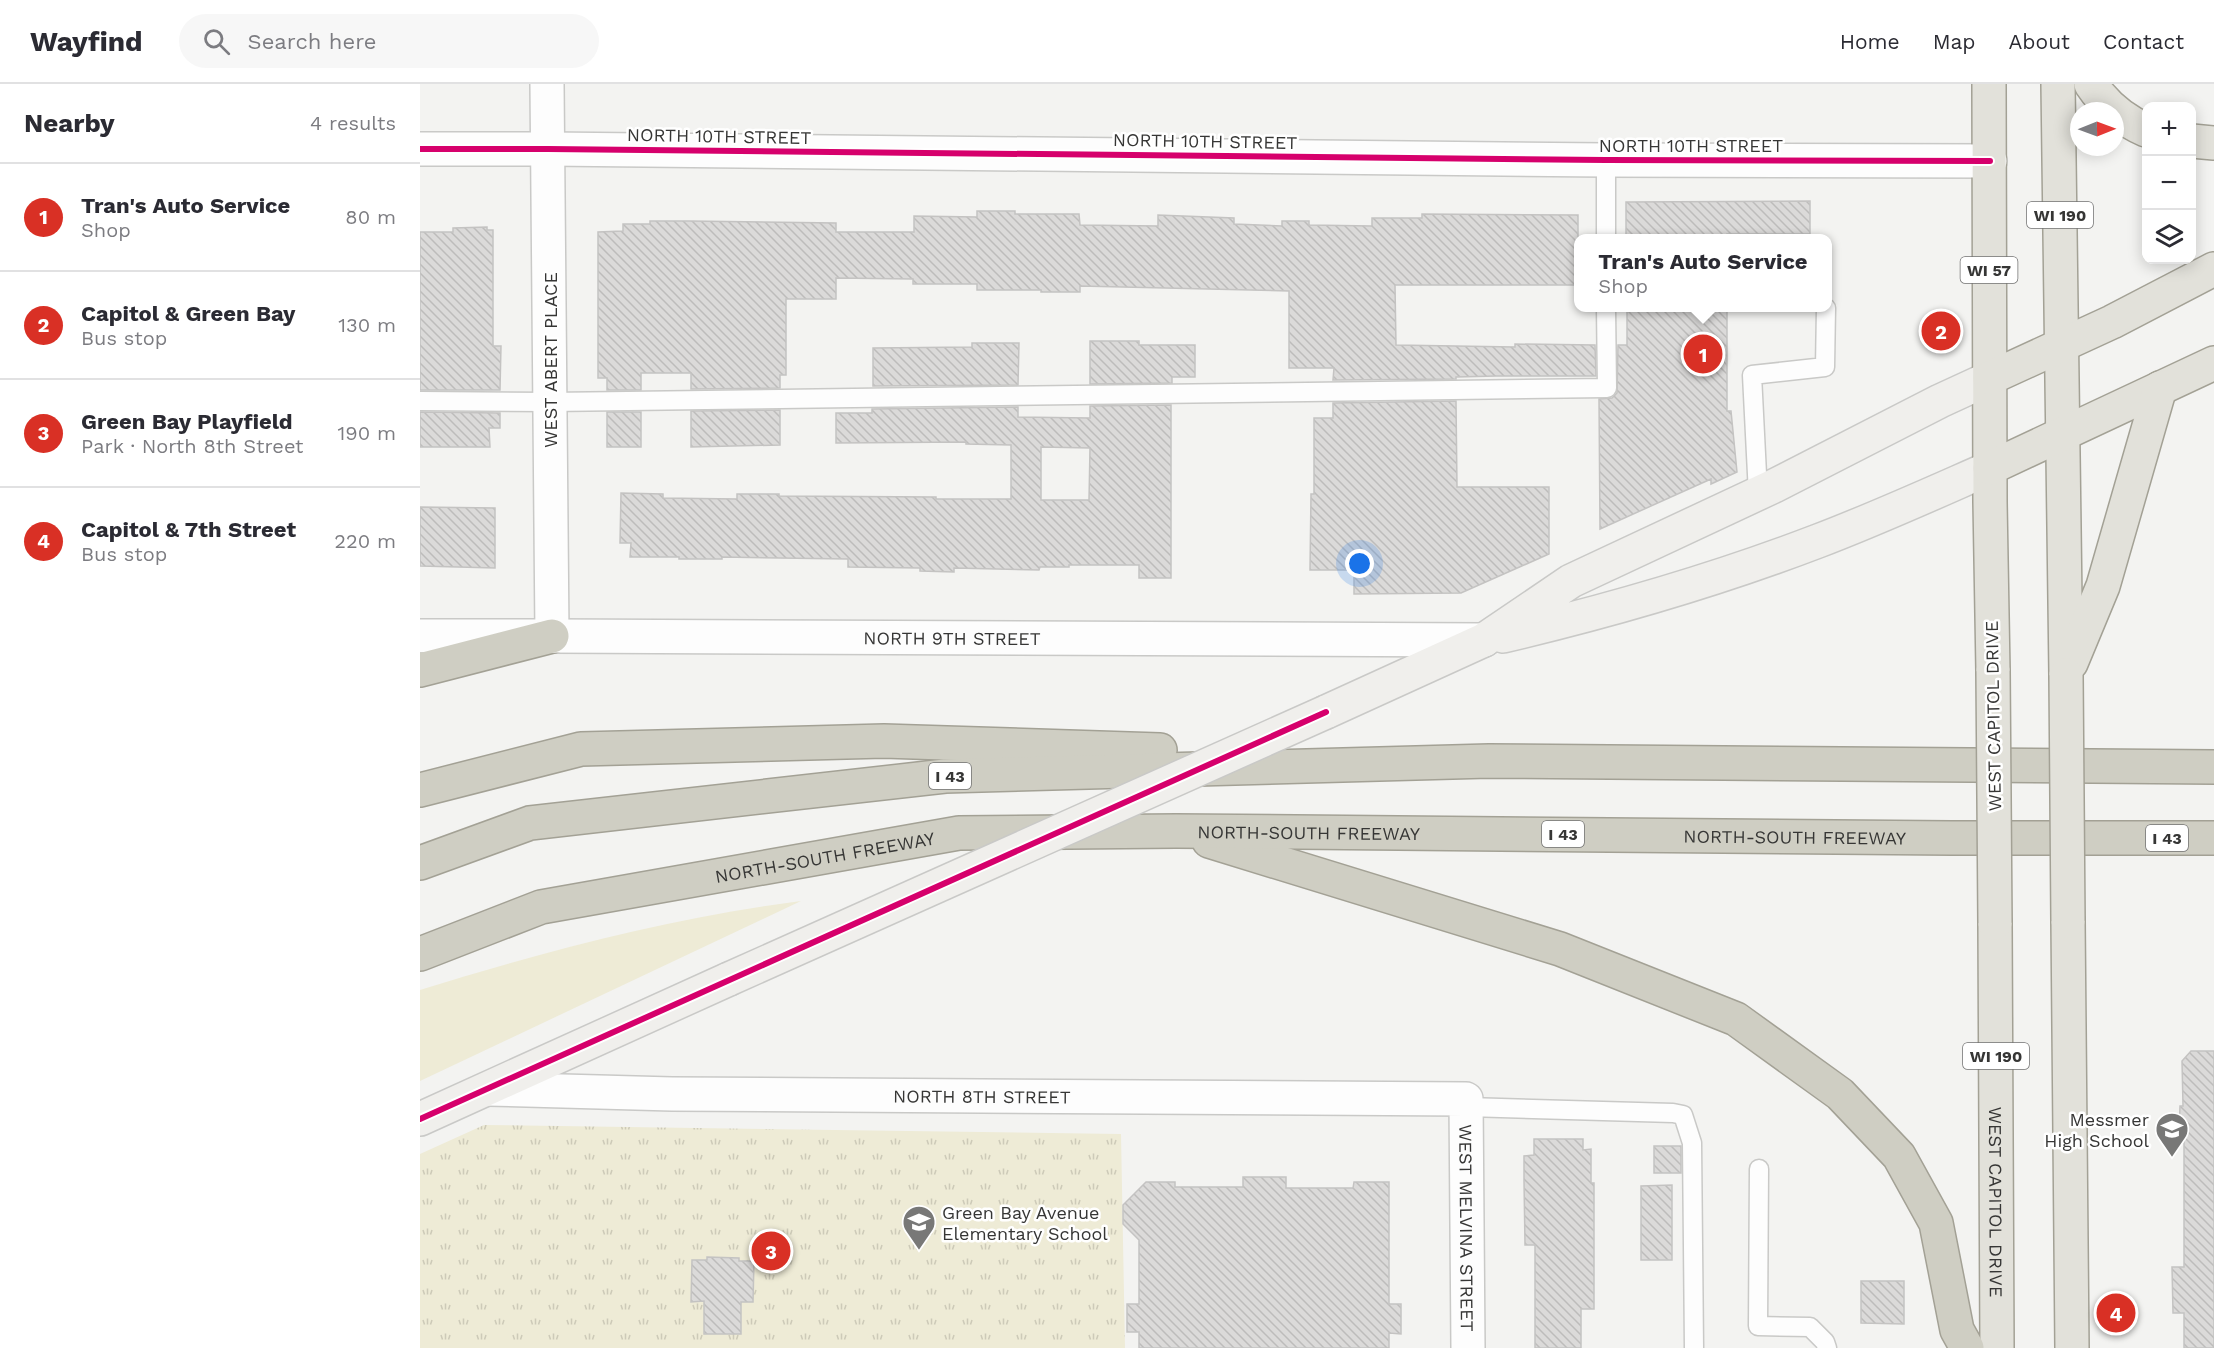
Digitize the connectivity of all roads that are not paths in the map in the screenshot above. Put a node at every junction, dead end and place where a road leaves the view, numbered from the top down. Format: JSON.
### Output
{"nodes":[{"id":1,"x":547,"y":84,"type":"edge"},
{"id":2,"x":1989,"y":84,"type":"edge"},
{"id":3,"x":2058,"y":84,"type":"edge"},
{"id":4,"x":2091,"y":84,"type":"edge"},
{"id":5,"x":2142,"y":128,"type":"edge"},
{"id":6,"x":2196,"y":141,"type":"edge"},
{"id":7,"x":2214,"y":142,"type":"edge"},
{"id":8,"x":420,"y":149,"type":"edge"},
{"id":9,"x":549,"y":149,"type":"junction"},
{"id":10,"x":1606,"y":160,"type":"junction"},
{"id":11,"x":1990,"y":160,"type":"junction"},
{"id":12,"x":1606,"y":234,"type":"edge"},
{"id":13,"x":2214,"y":269,"type":"edge"},
{"id":14,"x":1606,"y":312,"type":"edge"},
{"id":15,"x":1826,"y":312,"type":"edge"},
{"id":16,"x":2061,"y":346,"type":"junction"},
{"id":17,"x":2214,"y":363,"type":"edge"},
{"id":18,"x":1989,"y":378,"type":"junction"},
{"id":19,"x":2160,"y":388,"type":"junction"},
{"id":20,"x":420,"y":401,"type":"edge"},
{"id":21,"x":550,"y":402,"type":"junction"},
{"id":22,"x":2062,"y":433,"type":"junction"},
{"id":23,"x":1990,"y":468,"type":"junction"},
{"id":24,"x":1758,"y":494,"type":"junction"},
{"id":25,"x":420,"y":636,"type":"edge"},
{"id":26,"x":552,"y":636,"type":"junction"},
{"id":27,"x":1484,"y":640,"type":"junction"},
{"id":28,"x":420,"y":670,"type":"edge"},
{"id":29,"x":2066,"y":675,"type":"junction"},
{"id":30,"x":1489,"y":760,"type":"junction"},
{"id":31,"x":2214,"y":767,"type":"edge"},
{"id":32,"x":420,"y":790,"type":"edge"},
{"id":33,"x":1176,"y":831,"type":"junction"},
{"id":34,"x":2214,"y":838,"type":"edge"},
{"id":35,"x":420,"y":863,"type":"edge"},
{"id":36,"x":420,"y":954,"type":"edge"},
{"id":37,"x":488,"y":1089,"type":"junction"},
{"id":38,"x":1467,"y":1107,"type":"junction"},
{"id":39,"x":420,"y":1119,"type":"edge"},
{"id":40,"x":1759,"y":1169,"type":"dead end"},
{"id":41,"x":1468,"y":1348,"type":"edge"},
{"id":42,"x":1694,"y":1348,"type":"edge"},
{"id":43,"x":1827,"y":1348,"type":"edge"},
{"id":44,"x":1967,"y":1348,"type":"edge"},
{"id":45,"x":1997,"y":1348,"type":"edge"},
{"id":46,"x":2072,"y":1348,"type":"edge"}],
"edges":[{"from":1,"to":9,"type":"street","name":"WEST ABERT PLACE"},
{"from":2,"to":11,"type":"main road","name":"WEST CAPITOL DRIVE","number":"WI 57"},
{"from":3,"to":16,"type":"main road","number":"WI 190"},
{"from":4,"to":5,"type":"main road"},
{"from":6,"to":7,"type":"main road"},
{"from":8,"to":9,"type":"street","name":"NORTH 10TH STREET"},
{"from":9,"to":10,"type":"street","name":"NORTH 10TH STREET"},
{"from":9,"to":21,"type":"street","name":"WEST ABERT PLACE"},
{"from":10,"to":11,"type":"street","name":"NORTH 10TH STREET"},
{"from":10,"to":12,"type":"lane"},
{"from":11,"to":18,"type":"main road","name":"WEST CAPITOL DRIVE","number":"WI 57"},
{"from":13,"to":16,"type":"main road"},
{"from":14,"to":21,"type":"lane"},
{"from":15,"to":24,"type":"lane"},
{"from":16,"to":18,"type":"main road"},
{"from":16,"to":22,"type":"main road","number":"WI 190"},
{"from":17,"to":19,"type":"main road"},
{"from":18,"to":23,"type":"main road","name":"WEST CAPITOL DRIVE","number":"WI 57"},
{"from":18,"to":24,"type":"main road"},
{"from":19,"to":22,"type":"main road"},
{"from":19,"to":29,"type":"main road"},
{"from":20,"to":21,"type":"lane"},
{"from":21,"to":26,"type":"street","name":"WEST ABERT PLACE"},
{"from":22,"to":23,"type":"main road"},
{"from":22,"to":29,"type":"main road","number":"WI 190"},
{"from":23,"to":27,"type":"main road"},
{"from":23,"to":45,"type":"main road","name":"WEST CAPITOL DRIVE","number":"WI 190","bridge":true},
{"from":24,"to":27,"type":"main road"},
{"from":25,"to":26,"type":"street","name":"NORTH 9TH STREET"},
{"from":26,"to":27,"type":"street","name":"NORTH 9TH STREET"},
{"from":26,"to":28,"type":"highway"},
{"from":27,"to":37,"type":"main road","bridge":true},
{"from":29,"to":46,"type":"main road","number":"WI 190","bridge":true},
{"from":30,"to":31,"type":"highway","number":"I 43"},
{"from":30,"to":32,"type":"highway"},
{"from":30,"to":35,"type":"highway","number":"I 43"},
{"from":33,"to":34,"type":"highway","name":"NORTH-SOUTH FREEWAY","number":"I 43"},
{"from":33,"to":36,"type":"highway","name":"NORTH-SOUTH FREEWAY","number":"I 43"},
{"from":33,"to":44,"type":"highway"},
{"from":37,"to":38,"type":"street","name":"NORTH 8TH STREET"},
{"from":37,"to":39,"type":"main road"},
{"from":38,"to":41,"type":"street","name":"WEST MELVINA STREET"},
{"from":38,"to":42,"type":"lane"},
{"from":40,"to":43,"type":"lane"}]}
